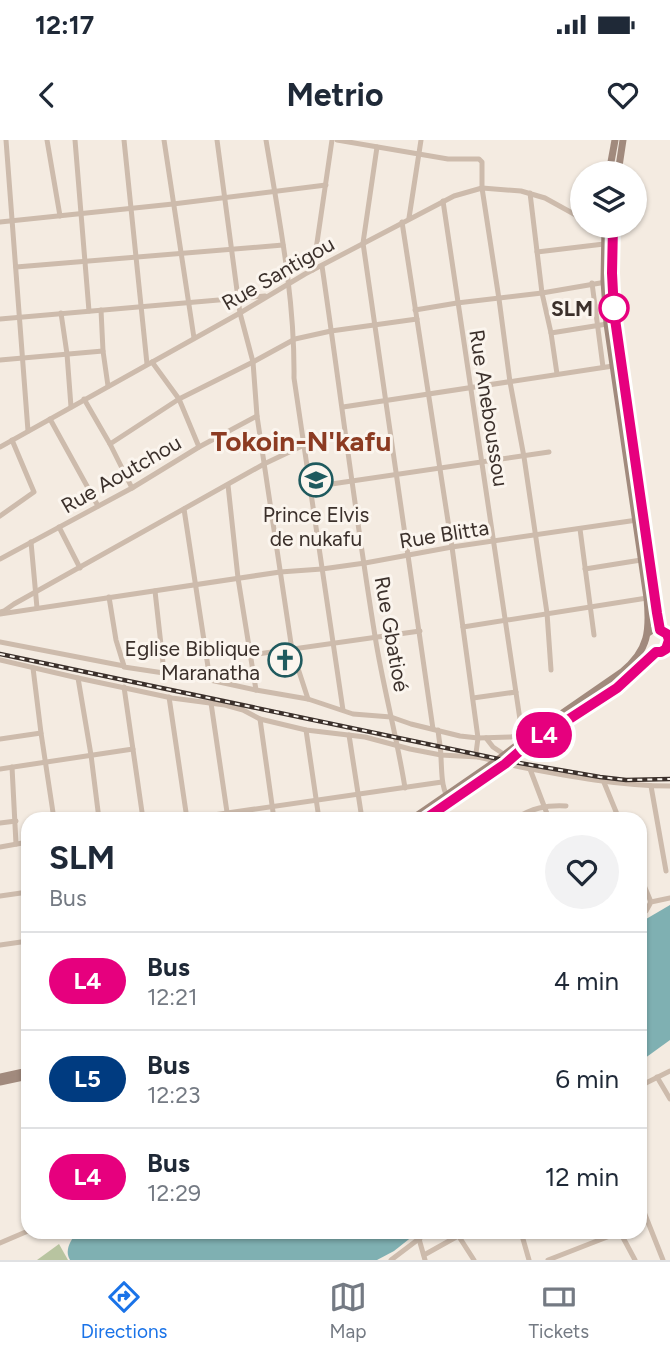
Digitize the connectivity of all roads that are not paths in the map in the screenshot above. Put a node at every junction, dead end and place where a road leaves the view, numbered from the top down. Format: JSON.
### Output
{"nodes":[{"id":1,"x":6,"y":140,"type":"edge"},
{"id":2,"x":47,"y":140,"type":"edge"},
{"id":3,"x":75,"y":140,"type":"edge"},
{"id":4,"x":124,"y":140,"type":"edge"},
{"id":5,"x":164,"y":140,"type":"edge"},
{"id":6,"x":217,"y":140,"type":"edge"},
{"id":7,"x":266,"y":140,"type":"edge"},
{"id":8,"x":334,"y":140,"type":"edge"},
{"id":9,"x":421,"y":140,"type":"edge"},
{"id":10,"x":615,"y":140,"type":"edge"},
{"id":11,"x":623,"y":140,"type":"edge"},
{"id":12,"x":377,"y":147,"type":"junction"},
{"id":13,"x":419,"y":154,"type":"junction"},
{"id":14,"x":611,"y":161,"type":"edge"},
{"id":15,"x":620,"y":161,"type":"edge"},
{"id":16,"x":326,"y":185,"type":"junction"},
{"id":17,"x":482,"y":188,"type":"junction"},
{"id":18,"x":275,"y":191,"type":"junction"},
{"id":19,"x":530,"y":193,"type":"junction"},
{"id":20,"x":225,"y":197,"type":"junction"},
{"id":21,"x":443,"y":201,"type":"junction"},
{"id":22,"x":173,"y":204,"type":"junction"},
{"id":23,"x":131,"y":209,"type":"junction"},
{"id":24,"x":570,"y":211,"type":"edge"},
{"id":25,"x":82,"y":214,"type":"junction"},
{"id":26,"x":60,"y":216,"type":"junction"},
{"id":27,"x":409,"y":218,"type":"junction"},
{"id":28,"x":0,"y":222,"type":"edge"},
{"id":29,"x":12,"y":222,"type":"junction"},
{"id":30,"x":402,"y":222,"type":"junction"},
{"id":31,"x":606,"y":238,"type":"edge"},
{"id":32,"x":610,"y":238,"type":"edge"},
{"id":33,"x":363,"y":243,"type":"junction"},
{"id":34,"x":608,"y":244,"type":"junction"},
{"id":35,"x":283,"y":245,"type":"junction"},
{"id":36,"x":232,"y":250,"type":"junction"},
{"id":37,"x":537,"y":252,"type":"junction"},
{"id":38,"x":181,"y":253,"type":"junction"},
{"id":39,"x":136,"y":257,"type":"junction"},
{"id":40,"x":85,"y":261,"type":"junction"},
{"id":41,"x":322,"y":265,"type":"junction"},
{"id":42,"x":16,"y":267,"type":"junction"},
{"id":43,"x":313,"y":270,"type":"junction"},
{"id":44,"x":608,"y":281,"type":"junction"},
{"id":45,"x":593,"y":283,"type":"junction"},
{"id":46,"x":288,"y":284,"type":"junction"},
{"id":47,"x":542,"y":293,"type":"junction"},
{"id":48,"x":267,"y":296,"type":"junction"},
{"id":49,"x":239,"y":299,"type":"junction"},
{"id":50,"x":499,"y":299,"type":"junction"},
{"id":51,"x":188,"y":303,"type":"junction"},
{"id":52,"x":457,"y":303,"type":"junction"},
{"id":53,"x":140,"y":308,"type":"junction"},
{"id":54,"x":101,"y":310,"type":"junction"},
{"id":55,"x":415,"y":310,"type":"junction"},
{"id":56,"x":89,"y":311,"type":"junction"},
{"id":57,"x":61,"y":313,"type":"junction"},
{"id":58,"x":240,"y":313,"type":"junction"},
{"id":59,"x":20,"y":316,"type":"junction"},
{"id":60,"x":0,"y":318,"type":"edge"},
{"id":61,"x":417,"y":319,"type":"junction"},
{"id":62,"x":607,"y":324,"type":"junction"},
{"id":63,"x":374,"y":326,"type":"junction"},
{"id":64,"x":597,"y":326,"type":"junction"},
{"id":65,"x":331,"y":331,"type":"junction"},
{"id":66,"x":551,"y":333,"type":"junction"},
{"id":67,"x":194,"y":338,"type":"junction"},
{"id":68,"x":295,"y":339,"type":"junction"},
{"id":69,"x":103,"y":351,"type":"junction"},
{"id":70,"x":67,"y":355,"type":"junction"},
{"id":71,"x":24,"y":359,"type":"junction"},
{"id":72,"x":0,"y":360,"type":"edge"},
{"id":73,"x":253,"y":362,"type":"junction"},
{"id":74,"x":150,"y":363,"type":"junction"},
{"id":75,"x":613,"y":366,"type":"junction"},
{"id":76,"x":603,"y":367,"type":"junction"},
{"id":77,"x":557,"y":374,"type":"junction"},
{"id":78,"x":510,"y":382,"type":"junction"},
{"id":79,"x":108,"y":386,"type":"junction"},
{"id":80,"x":471,"y":388,"type":"junction"},
{"id":81,"x":428,"y":394,"type":"junction"},
{"id":82,"x":84,"y":399,"type":"junction"},
{"id":83,"x":179,"y":399,"type":"junction"},
{"id":84,"x":385,"y":401,"type":"junction"},
{"id":85,"x":71,"y":407,"type":"junction"},
{"id":86,"x":343,"y":407,"type":"junction"},
{"id":87,"x":257,"y":416,"type":"junction"},
{"id":88,"x":50,"y":419,"type":"junction"},
{"id":89,"x":28,"y":431,"type":"junction"},
{"id":90,"x":12,"y":440,"type":"junction"},
{"id":91,"x":110,"y":444,"type":"junction"},
{"id":92,"x":304,"y":444,"type":"junction"},
{"id":93,"x":0,"y":447,"type":"edge"},
{"id":94,"x":199,"y":447,"type":"junction"},
{"id":95,"x":549,"y":452,"type":"dead end"},
{"id":96,"x":524,"y":457,"type":"junction"},
{"id":97,"x":482,"y":463,"type":"junction"},
{"id":98,"x":264,"y":464,"type":"junction"},
{"id":99,"x":440,"y":468,"type":"junction"},
{"id":100,"x":396,"y":475,"type":"junction"},
{"id":101,"x":352,"y":481,"type":"junction"},
{"id":102,"x":228,"y":485,"type":"junction"},
{"id":103,"x":311,"y":487,"type":"junction"},
{"id":104,"x":132,"y":488,"type":"junction"},
{"id":105,"x":98,"y":506,"type":"junction"},
{"id":106,"x":184,"y":509,"type":"junction"},
{"id":107,"x":0,"y":516,"type":"edge"},
{"id":108,"x":640,"y":519,"type":"junction"},
{"id":109,"x":59,"y":527,"type":"junction"},
{"id":110,"x":580,"y":529,"type":"junction"},
{"id":111,"x":536,"y":536,"type":"junction"},
{"id":112,"x":31,"y":542,"type":"junction"},
{"id":113,"x":493,"y":542,"type":"junction"},
{"id":114,"x":452,"y":547,"type":"junction"},
{"id":115,"x":408,"y":556,"type":"junction"},
{"id":116,"x":0,"y":559,"type":"edge"},
{"id":117,"x":641,"y":560,"type":"junction"},
{"id":118,"x":365,"y":563,"type":"junction"},
{"id":119,"x":80,"y":568,"type":"junction"},
{"id":120,"x":322,"y":569,"type":"junction"},
{"id":121,"x":585,"y":569,"type":"junction"},
{"id":122,"x":280,"y":572,"type":"junction"},
{"id":123,"x":238,"y":578,"type":"junction"},
{"id":124,"x":196,"y":584,"type":"junction"},
{"id":125,"x":155,"y":591,"type":"junction"},
{"id":126,"x":36,"y":592,"type":"junction"},
{"id":127,"x":109,"y":597,"type":"junction"},
{"id":128,"x":647,"y":598,"type":"junction"},
{"id":129,"x":590,"y":606,"type":"junction"},
{"id":130,"x":37,"y":608,"type":"junction"},
{"id":131,"x":0,"y":613,"type":"edge"},
{"id":132,"x":547,"y":613,"type":"junction"},
{"id":133,"x":505,"y":620,"type":"junction"},
{"id":134,"x":463,"y":627,"type":"junction"},
{"id":135,"x":420,"y":631,"type":"junction"},
{"id":136,"x":666,"y":633,"type":"edge"},
{"id":137,"x":648,"y":634,"type":"junction"},
{"id":138,"x":594,"y":635,"type":"dead end"},
{"id":139,"x":375,"y":638,"type":"junction"},
{"id":140,"x":0,"y":642,"type":"edge"},
{"id":141,"x":646,"y":643,"type":"junction"},
{"id":142,"x":334,"y":644,"type":"junction"},
{"id":143,"x":669,"y":646,"type":"edge"},
{"id":144,"x":292,"y":650,"type":"junction"},
{"id":145,"x":656,"y":652,"type":"junction"},
{"id":146,"x":250,"y":655,"type":"junction"},
{"id":147,"x":0,"y":660,"type":"edge"},
{"id":148,"x":124,"y":666,"type":"junction"},
{"id":149,"x":33,"y":668,"type":"junction"},
{"id":150,"x":551,"y":670,"type":"dead end"},
{"id":151,"x":164,"y":673,"type":"junction"},
{"id":152,"x":78,"y":678,"type":"junction"},
{"id":153,"x":210,"y":680,"type":"junction"},
{"id":154,"x":124,"y":687,"type":"junction"},
{"id":155,"x":256,"y":690,"type":"junction"},
{"id":156,"x":516,"y":692,"type":"junction"},
{"id":157,"x":169,"y":697,"type":"junction"},
{"id":158,"x":473,"y":698,"type":"junction"},
{"id":159,"x":308,"y":699,"type":"junction"},
{"id":160,"x":578,"y":702,"type":"junction"},
{"id":161,"x":211,"y":703,"type":"junction"},
{"id":162,"x":343,"y":710,"type":"junction"},
{"id":163,"x":583,"y":711,"type":"junction"},
{"id":164,"x":391,"y":717,"type":"junction"},
{"id":165,"x":260,"y":719,"type":"junction"},
{"id":166,"x":306,"y":730,"type":"junction"},
{"id":167,"x":436,"y":730,"type":"junction"},
{"id":168,"x":41,"y":733,"type":"junction"},
{"id":169,"x":349,"y":735,"type":"junction"},
{"id":170,"x":0,"y":738,"type":"edge"},
{"id":171,"x":482,"y":738,"type":"junction"},
{"id":172,"x":525,"y":739,"type":"junction"},
{"id":173,"x":399,"y":746,"type":"junction"},
{"id":174,"x":132,"y":749,"type":"junction"},
{"id":175,"x":441,"y":754,"type":"junction"},
{"id":176,"x":91,"y":755,"type":"junction"},
{"id":177,"x":478,"y":757,"type":"junction"},
{"id":178,"x":501,"y":760,"type":"junction"},
{"id":179,"x":45,"y":762,"type":"junction"},
{"id":180,"x":12,"y":767,"type":"junction"},
{"id":181,"x":0,"y":769,"type":"edge"},
{"id":182,"x":530,"y":769,"type":"junction"},
{"id":183,"x":603,"y":780,"type":"junction"},
{"id":184,"x":442,"y":782,"type":"junction"},
{"id":185,"x":651,"y":786,"type":"junction"},
{"id":186,"x":670,"y":786,"type":"edge"},
{"id":187,"x":405,"y":788,"type":"junction"},
{"id":188,"x":358,"y":794,"type":"junction"},
{"id":189,"x":448,"y":799,"type":"junction"},
{"id":190,"x":317,"y":800,"type":"junction"},
{"id":191,"x":545,"y":805,"type":"junction"},
{"id":192,"x":566,"y":806,"type":"dead end"},
{"id":193,"x":272,"y":807,"type":"junction"},
{"id":194,"x":53,"y":812,"type":"edge"},
{"id":195,"x":98,"y":812,"type":"edge"},
{"id":196,"x":142,"y":812,"type":"edge"},
{"id":197,"x":186,"y":812,"type":"edge"},
{"id":198,"x":227,"y":812,"type":"edge"},
{"id":199,"x":248,"y":812,"type":"edge"},
{"id":200,"x":273,"y":812,"type":"edge"},
{"id":201,"x":318,"y":812,"type":"edge"},
{"id":202,"x":361,"y":812,"type":"edge"},
{"id":203,"x":425,"y":812,"type":"edge"},
{"id":204,"x":433,"y":812,"type":"edge"},
{"id":205,"x":527,"y":812,"type":"edge"},
{"id":206,"x":548,"y":812,"type":"edge"},
{"id":207,"x":616,"y":812,"type":"edge"},
{"id":208,"x":16,"y":821,"type":"junction"},
{"id":209,"x":0,"y":823,"type":"edge"},
{"id":210,"x":21,"y":843,"type":"edge"},
{"id":211,"x":16,"y":844,"type":"junction"},
{"id":212,"x":0,"y":847,"type":"edge"},
{"id":213,"x":666,"y":871,"type":"dead end"},
{"id":214,"x":21,"y":893,"type":"edge"},
{"id":215,"x":647,"y":893,"type":"edge"},
{"id":216,"x":0,"y":896,"type":"edge"},
{"id":217,"x":670,"y":898,"type":"edge"},
{"id":218,"x":651,"y":902,"type":"junction"},
{"id":219,"x":647,"y":909,"type":"edge"},
{"id":220,"x":21,"y":942,"type":"edge"},
{"id":221,"x":0,"y":945,"type":"edge"},
{"id":222,"x":670,"y":1071,"type":"edge"},
{"id":223,"x":21,"y":1073,"type":"edge"},
{"id":224,"x":21,"y":1077,"type":"edge"},
{"id":225,"x":657,"y":1077,"type":"junction"},
{"id":226,"x":0,"y":1080,"type":"edge"},
{"id":227,"x":647,"y":1082,"type":"edge"},
{"id":228,"x":670,"y":1099,"type":"edge"},
{"id":229,"x":647,"y":1220,"type":"edge"},
{"id":230,"x":21,"y":1234,"type":"edge"},
{"id":231,"x":419,"y":1239,"type":"joint"},
{"id":232,"x":450,"y":1239,"type":"edge"},
{"id":233,"x":460,"y":1239,"type":"edge"},
{"id":234,"x":523,"y":1239,"type":"edge"},
{"id":235,"x":602,"y":1239,"type":"edge"},
{"id":236,"x":624,"y":1239,"type":"edge"},
{"id":237,"x":0,"y":1243,"type":"edge"},
{"id":238,"x":403,"y":1252,"type":"junction"},
{"id":239,"x":425,"y":1258,"type":"edge"},
{"id":240,"x":391,"y":1260,"type":"edge"},
{"id":241,"x":405,"y":1260,"type":"edge"},
{"id":242,"x":474,"y":1260,"type":"edge"},
{"id":243,"x":529,"y":1260,"type":"edge"},
{"id":244,"x":548,"y":1260,"type":"edge"},
{"id":245,"x":635,"y":1260,"type":"edge"},
{"id":246,"x":663,"y":1260,"type":"edge"}],
"edges":[{"from":1,"to":29,"type":"street"},
{"from":2,"to":26,"type":"street"},
{"from":3,"to":25,"type":"street"},
{"from":4,"to":23,"type":"street"},
{"from":5,"to":22,"type":"street"},
{"from":6,"to":20,"type":"street"},
{"from":7,"to":18,"type":"street"},
{"from":8,"to":12,"type":"street"},
{"from":8,"to":16,"type":"street"},
{"from":9,"to":13,"type":"street"},
{"from":10,"to":14,"type":"main road"},
{"from":11,"to":15,"type":"main road"},
{"from":12,"to":13,"type":"street"},
{"from":12,"to":33,"type":"street"},
{"from":13,"to":17,"type":"street"},
{"from":13,"to":27,"type":"street"},
{"from":16,"to":18,"type":"street"},
{"from":16,"to":43,"type":"street"},
{"from":17,"to":19,"type":"street","name":"Rue Santigou"},
{"from":17,"to":21,"type":"street","name":"Rue Santigou"},
{"from":17,"to":50,"type":"street"},
{"from":18,"to":20,"type":"street"},
{"from":18,"to":35,"type":"street"},
{"from":19,"to":24,"type":"street","name":"Rue Santigou"},
{"from":19,"to":37,"type":"street"},
{"from":20,"to":22,"type":"street"},
{"from":20,"to":36,"type":"street"},
{"from":21,"to":27,"type":"street","name":"Rue Santigou"},
{"from":21,"to":52,"type":"street","name":"Rue Aneboussou"},
{"from":22,"to":23,"type":"street"},
{"from":22,"to":38,"type":"street"},
{"from":23,"to":25,"type":"street"},
{"from":23,"to":39,"type":"street"},
{"from":25,"to":26,"type":"street"},
{"from":25,"to":40,"type":"street"},
{"from":26,"to":29,"type":"street"},
{"from":27,"to":30,"type":"street","name":"Rue Santigou"},
{"from":28,"to":29,"type":"street"},
{"from":29,"to":42,"type":"street"},
{"from":30,"to":33,"type":"street","name":"Rue Santigou"},
{"from":30,"to":55,"type":"street"},
{"from":31,"to":34,"type":"main road"},
{"from":32,"to":34,"type":"main road"},
{"from":33,"to":41,"type":"street","name":"Rue Santigou"},
{"from":33,"to":63,"type":"street"},
{"from":34,"to":37,"type":"street"},
{"from":34,"to":44,"type":"main road"},
{"from":35,"to":36,"type":"street"},
{"from":35,"to":46,"type":"street"},
{"from":36,"to":38,"type":"street"},
{"from":36,"to":49,"type":"street"},
{"from":37,"to":47,"type":"street"},
{"from":38,"to":39,"type":"street"},
{"from":38,"to":51,"type":"street"},
{"from":39,"to":40,"type":"street"},
{"from":39,"to":53,"type":"street"},
{"from":40,"to":42,"type":"street"},
{"from":40,"to":56,"type":"street"},
{"from":41,"to":43,"type":"street","name":"Rue Santigou"},
{"from":41,"to":65,"type":"street","name":"Rue Gbatioé"},
{"from":42,"to":59,"type":"street"},
{"from":43,"to":46,"type":"street","name":"Rue Santigou"},
{"from":44,"to":45,"type":"street"},
{"from":44,"to":62,"type":"main road"},
{"from":44,"to":108,"type":"main road"},
{"from":45,"to":47,"type":"street"},
{"from":45,"to":64,"type":"street"},
{"from":46,"to":48,"type":"street","name":"Rue Santigou"},
{"from":46,"to":68,"type":"street"},
{"from":47,"to":50,"type":"street"},
{"from":47,"to":66,"type":"street"},
{"from":48,"to":49,"type":"street"},
{"from":48,"to":58,"type":"street","name":"Rue Santigou"},
{"from":49,"to":51,"type":"street"},
{"from":49,"to":58,"type":"street"},
{"from":50,"to":52,"type":"street"},
{"from":50,"to":78,"type":"street"},
{"from":51,"to":53,"type":"street"},
{"from":51,"to":67,"type":"street"},
{"from":52,"to":55,"type":"street"},
{"from":52,"to":80,"type":"street","name":"Rue Aneboussou"},
{"from":53,"to":54,"type":"street"},
{"from":53,"to":74,"type":"street"},
{"from":54,"to":56,"type":"street"},
{"from":54,"to":69,"type":"street"},
{"from":55,"to":61,"type":"street"},
{"from":56,"to":57,"type":"street"},
{"from":57,"to":59,"type":"street"},
{"from":57,"to":70,"type":"street"},
{"from":58,"to":67,"type":"street","name":"Rue Santigou"},
{"from":58,"to":73,"type":"street"},
{"from":59,"to":60,"type":"street"},
{"from":59,"to":71,"type":"street"},
{"from":61,"to":63,"type":"street"},
{"from":61,"to":81,"type":"street"},
{"from":62,"to":64,"type":"street"},
{"from":62,"to":75,"type":"main road"},
{"from":63,"to":65,"type":"street"},
{"from":63,"to":84,"type":"street"},
{"from":64,"to":66,"type":"street"},
{"from":64,"to":76,"type":"street"},
{"from":65,"to":68,"type":"street"},
{"from":65,"to":86,"type":"street","name":"Rue Gbatioé"},
{"from":66,"to":77,"type":"street"},
{"from":67,"to":74,"type":"street","name":"Rue Santigou"},
{"from":68,"to":73,"type":"street"},
{"from":68,"to":92,"type":"street"},
{"from":69,"to":70,"type":"street"},
{"from":69,"to":79,"type":"street"},
{"from":70,"to":71,"type":"street"},
{"from":70,"to":85,"type":"street"},
{"from":71,"to":72,"type":"street"},
{"from":71,"to":89,"type":"street"},
{"from":73,"to":83,"type":"street"},
{"from":73,"to":87,"type":"street"},
{"from":74,"to":79,"type":"street","name":"Rue Santigou"},
{"from":74,"to":83,"type":"street"},
{"from":75,"to":76,"type":"street"},
{"from":75,"to":108,"type":"main road"},
{"from":76,"to":77,"type":"street"},
{"from":77,"to":78,"type":"street"},
{"from":78,"to":80,"type":"street"},
{"from":78,"to":96,"type":"street"},
{"from":79,"to":82,"type":"street","name":"Rue Santigou"},
{"from":80,"to":81,"type":"street"},
{"from":80,"to":97,"type":"street","name":"Rue Aneboussou"},
{"from":81,"to":84,"type":"street"},
{"from":81,"to":99,"type":"street"},
{"from":82,"to":85,"type":"street","name":"Rue Santigou"},
{"from":82,"to":91,"type":"street"},
{"from":83,"to":91,"type":"street"},
{"from":83,"to":94,"type":"street"},
{"from":84,"to":86,"type":"street"},
{"from":84,"to":100,"type":"street"},
{"from":85,"to":88,"type":"street","name":"Rue Santigou"},
{"from":86,"to":101,"type":"street","name":"Rue Gbatioé"},
{"from":87,"to":94,"type":"street","name":"Rue Aoutchou"},
{"from":87,"to":98,"type":"street"},
{"from":88,"to":89,"type":"street","name":"Rue Santigou"},
{"from":88,"to":105,"type":"street"},
{"from":89,"to":90,"type":"street","name":"Rue Santigou"},
{"from":90,"to":93,"type":"street","name":"Rue Santigou"},
{"from":90,"to":107,"type":"street"},
{"from":91,"to":104,"type":"street"},
{"from":92,"to":98,"type":"street"},
{"from":92,"to":103,"type":"street"},
{"from":94,"to":104,"type":"street","name":"Rue Aoutchou"},
{"from":95,"to":96,"type":"street"},
{"from":96,"to":97,"type":"street"},
{"from":96,"to":111,"type":"street"},
{"from":97,"to":99,"type":"street"},
{"from":97,"to":113,"type":"street","name":"Rue Aneboussou"},
{"from":98,"to":102,"type":"street"},
{"from":98,"to":122,"type":"street"},
{"from":99,"to":100,"type":"street"},
{"from":99,"to":114,"type":"street"},
{"from":100,"to":101,"type":"street"},
{"from":100,"to":115,"type":"street"},
{"from":101,"to":103,"type":"street"},
{"from":101,"to":118,"type":"street","name":"Rue Gbatioé"},
{"from":102,"to":106,"type":"street"},
{"from":102,"to":123,"type":"street"},
{"from":103,"to":120,"type":"street"},
{"from":104,"to":105,"type":"street","name":"Rue Aoutchou"},
{"from":105,"to":109,"type":"street","name":"Rue Aoutchou"},
{"from":106,"to":119,"type":"street"},
{"from":106,"to":124,"type":"street"},
{"from":108,"to":110,"type":"street","name":"Rue Blitta"},
{"from":108,"to":117,"type":"main road"},
{"from":108,"to":136,"type":"main road"},
{"from":109,"to":112,"type":"street","name":"Rue Aoutchou"},
{"from":109,"to":119,"type":"street"},
{"from":110,"to":111,"type":"street","name":"Rue Blitta"},
{"from":110,"to":121,"type":"street"},
{"from":111,"to":113,"type":"street","name":"Rue Blitta"},
{"from":111,"to":132,"type":"street"},
{"from":112,"to":116,"type":"street","name":"Rue Aoutchou"},
{"from":112,"to":126,"type":"street"},
{"from":113,"to":114,"type":"street","name":"Rue Blitta"},
{"from":113,"to":133,"type":"street","name":"Rue Aneboussou"},
{"from":114,"to":115,"type":"street","name":"Rue Blitta"},
{"from":114,"to":134,"type":"street"},
{"from":115,"to":118,"type":"street","name":"Rue Blitta"},
{"from":115,"to":135,"type":"street"},
{"from":117,"to":121,"type":"street"},
{"from":117,"to":128,"type":"main road"},
{"from":118,"to":120,"type":"street","name":"Rue Blitta"},
{"from":118,"to":139,"type":"street","name":"Rue Gbatioé"},
{"from":119,"to":126,"type":"street"},
{"from":120,"to":122,"type":"street","name":"Rue Blitta"},
{"from":120,"to":142,"type":"street"},
{"from":121,"to":129,"type":"street"},
{"from":122,"to":123,"type":"street","name":"Rue Blitta"},
{"from":122,"to":144,"type":"street"},
{"from":123,"to":124,"type":"street","name":"Rue Blitta"},
{"from":123,"to":146,"type":"street"},
{"from":124,"to":125,"type":"street","name":"Rue Blitta"},
{"from":124,"to":153,"type":"street"},
{"from":125,"to":127,"type":"street","name":"Rue Blitta"},
{"from":125,"to":151,"type":"street"},
{"from":126,"to":130,"type":"street"},
{"from":126,"to":131,"type":"street"},
{"from":127,"to":130,"type":"street","name":"Rue Blitta"},
{"from":127,"to":148,"type":"street"},
{"from":128,"to":129,"type":"street"},
{"from":128,"to":137,"type":"main road"},
{"from":129,"to":132,"type":"street"},
{"from":129,"to":138,"type":"street"},
{"from":130,"to":131,"type":"street","name":"Rue Blitta"},
{"from":132,"to":133,"type":"street"},
{"from":132,"to":150,"type":"street"},
{"from":133,"to":134,"type":"street"},
{"from":133,"to":156,"type":"street","name":"Rue Aneboussou"},
{"from":134,"to":158,"type":"street"},
{"from":135,"to":139,"type":"street"},
{"from":135,"to":167,"type":"street"},
{"from":136,"to":137,"type":"main road"},
{"from":136,"to":143,"type":"main road"},
{"from":137,"to":141,"type":"main road"},
{"from":139,"to":142,"type":"street"},
{"from":139,"to":164,"type":"street","name":"Rue Gbatioé"},
{"from":140,"to":148,"type":"street"},
{"from":141,"to":145,"type":"main road"},
{"from":141,"to":160,"type":"main road"},
{"from":142,"to":144,"type":"street"},
{"from":142,"to":162,"type":"street"},
{"from":143,"to":145,"type":"main road"},
{"from":144,"to":146,"type":"street"},
{"from":144,"to":159,"type":"street"},
{"from":145,"to":163,"type":"main road"},
{"from":146,"to":155,"type":"street"},
{"from":147,"to":149,"type":"street"},
{"from":148,"to":151,"type":"street"},
{"from":149,"to":152,"type":"street"},
{"from":149,"to":168,"type":"street"},
{"from":151,"to":153,"type":"street"},
{"from":152,"to":154,"type":"street"},
{"from":152,"to":176,"type":"street"},
{"from":153,"to":155,"type":"street"},
{"from":154,"to":157,"type":"street"},
{"from":154,"to":174,"type":"street"},
{"from":155,"to":159,"type":"street"},
{"from":156,"to":158,"type":"street"},
{"from":156,"to":172,"type":"street","name":"Rue Aneboussou"},
{"from":157,"to":161,"type":"street"},
{"from":157,"to":197,"type":"street"},
{"from":158,"to":171,"type":"street"},
{"from":159,"to":162,"type":"street"},
{"from":160,"to":163,"type":"main road"},
{"from":160,"to":172,"type":"main road"},
{"from":161,"to":165,"type":"street"},
{"from":161,"to":198,"type":"street"},
{"from":162,"to":164,"type":"street"},
{"from":163,"to":172,"type":"main road"},
{"from":164,"to":167,"type":"street"},
{"from":164,"to":173,"type":"street","name":"Rue Gbatioé"},
{"from":165,"to":166,"type":"street"},
{"from":165,"to":193,"type":"street"},
{"from":166,"to":169,"type":"street"},
{"from":166,"to":190,"type":"street"},
{"from":167,"to":171,"type":"street"},
{"from":167,"to":175,"type":"street"},
{"from":168,"to":170,"type":"street"},
{"from":168,"to":179,"type":"street"},
{"from":169,"to":173,"type":"street"},
{"from":169,"to":188,"type":"street"},
{"from":171,"to":172,"type":"street"},
{"from":171,"to":177,"type":"street"},
{"from":171,"to":178,"type":"street"},
{"from":172,"to":178,"type":"main road"},
{"from":173,"to":175,"type":"street"},
{"from":173,"to":187,"type":"street","name":"Rue Gbatioé"},
{"from":174,"to":176,"type":"street"},
{"from":174,"to":196,"type":"street"},
{"from":175,"to":177,"type":"street"},
{"from":175,"to":184,"type":"street"},
{"from":176,"to":179,"type":"street"},
{"from":176,"to":195,"type":"street"},
{"from":177,"to":178,"type":"street"},
{"from":178,"to":182,"type":"street"},
{"from":178,"to":189,"type":"main road"},
{"from":179,"to":180,"type":"street"},
{"from":179,"to":194,"type":"street"},
{"from":180,"to":181,"type":"street"},
{"from":180,"to":208,"type":"street"},
{"from":182,"to":183,"type":"street"},
{"from":182,"to":191,"type":"street"},
{"from":183,"to":185,"type":"street"},
{"from":183,"to":207,"type":"street"},
{"from":184,"to":187,"type":"street"},
{"from":184,"to":189,"type":"street"},
{"from":185,"to":186,"type":"street"},
{"from":185,"to":213,"type":"street"},
{"from":187,"to":188,"type":"street"},
{"from":188,"to":190,"type":"street"},
{"from":188,"to":202,"type":"street"},
{"from":189,"to":203,"type":"main road"},
{"from":189,"to":204,"type":"main road"},
{"from":190,"to":193,"type":"street"},
{"from":190,"to":201,"type":"street"},
{"from":191,"to":192,"type":"street"},
{"from":191,"to":205,"type":"street"},
{"from":191,"to":206,"type":"street"},
{"from":193,"to":199,"type":"street"},
{"from":193,"to":200,"type":"street"},
{"from":208,"to":209,"type":"street"},
{"from":208,"to":211,"type":"street"},
{"from":210,"to":211,"type":"street"},
{"from":211,"to":212,"type":"street"},
{"from":214,"to":216,"type":"street"},
{"from":215,"to":218,"type":"street"},
{"from":217,"to":218,"type":"street"},
{"from":218,"to":219,"type":"street"},
{"from":220,"to":221,"type":"street"},
{"from":222,"to":225,"type":"street"},
{"from":223,"to":226,"type":"main road"},
{"from":224,"to":226,"type":"main road"},
{"from":225,"to":227,"type":"street"},
{"from":225,"to":228,"type":"street"},
{"from":229,"to":246,"type":"street"},
{"from":230,"to":237,"type":"street"},
{"from":231,"to":238,"type":"street"},
{"from":231,"to":239,"type":"street"},
{"from":232,"to":239,"type":"street"},
{"from":233,"to":242,"type":"street"},
{"from":234,"to":243,"type":"street"},
{"from":235,"to":244,"type":"street"},
{"from":236,"to":245,"type":"street"},
{"from":238,"to":240,"type":"street"},
{"from":238,"to":241,"type":"street"}]}
